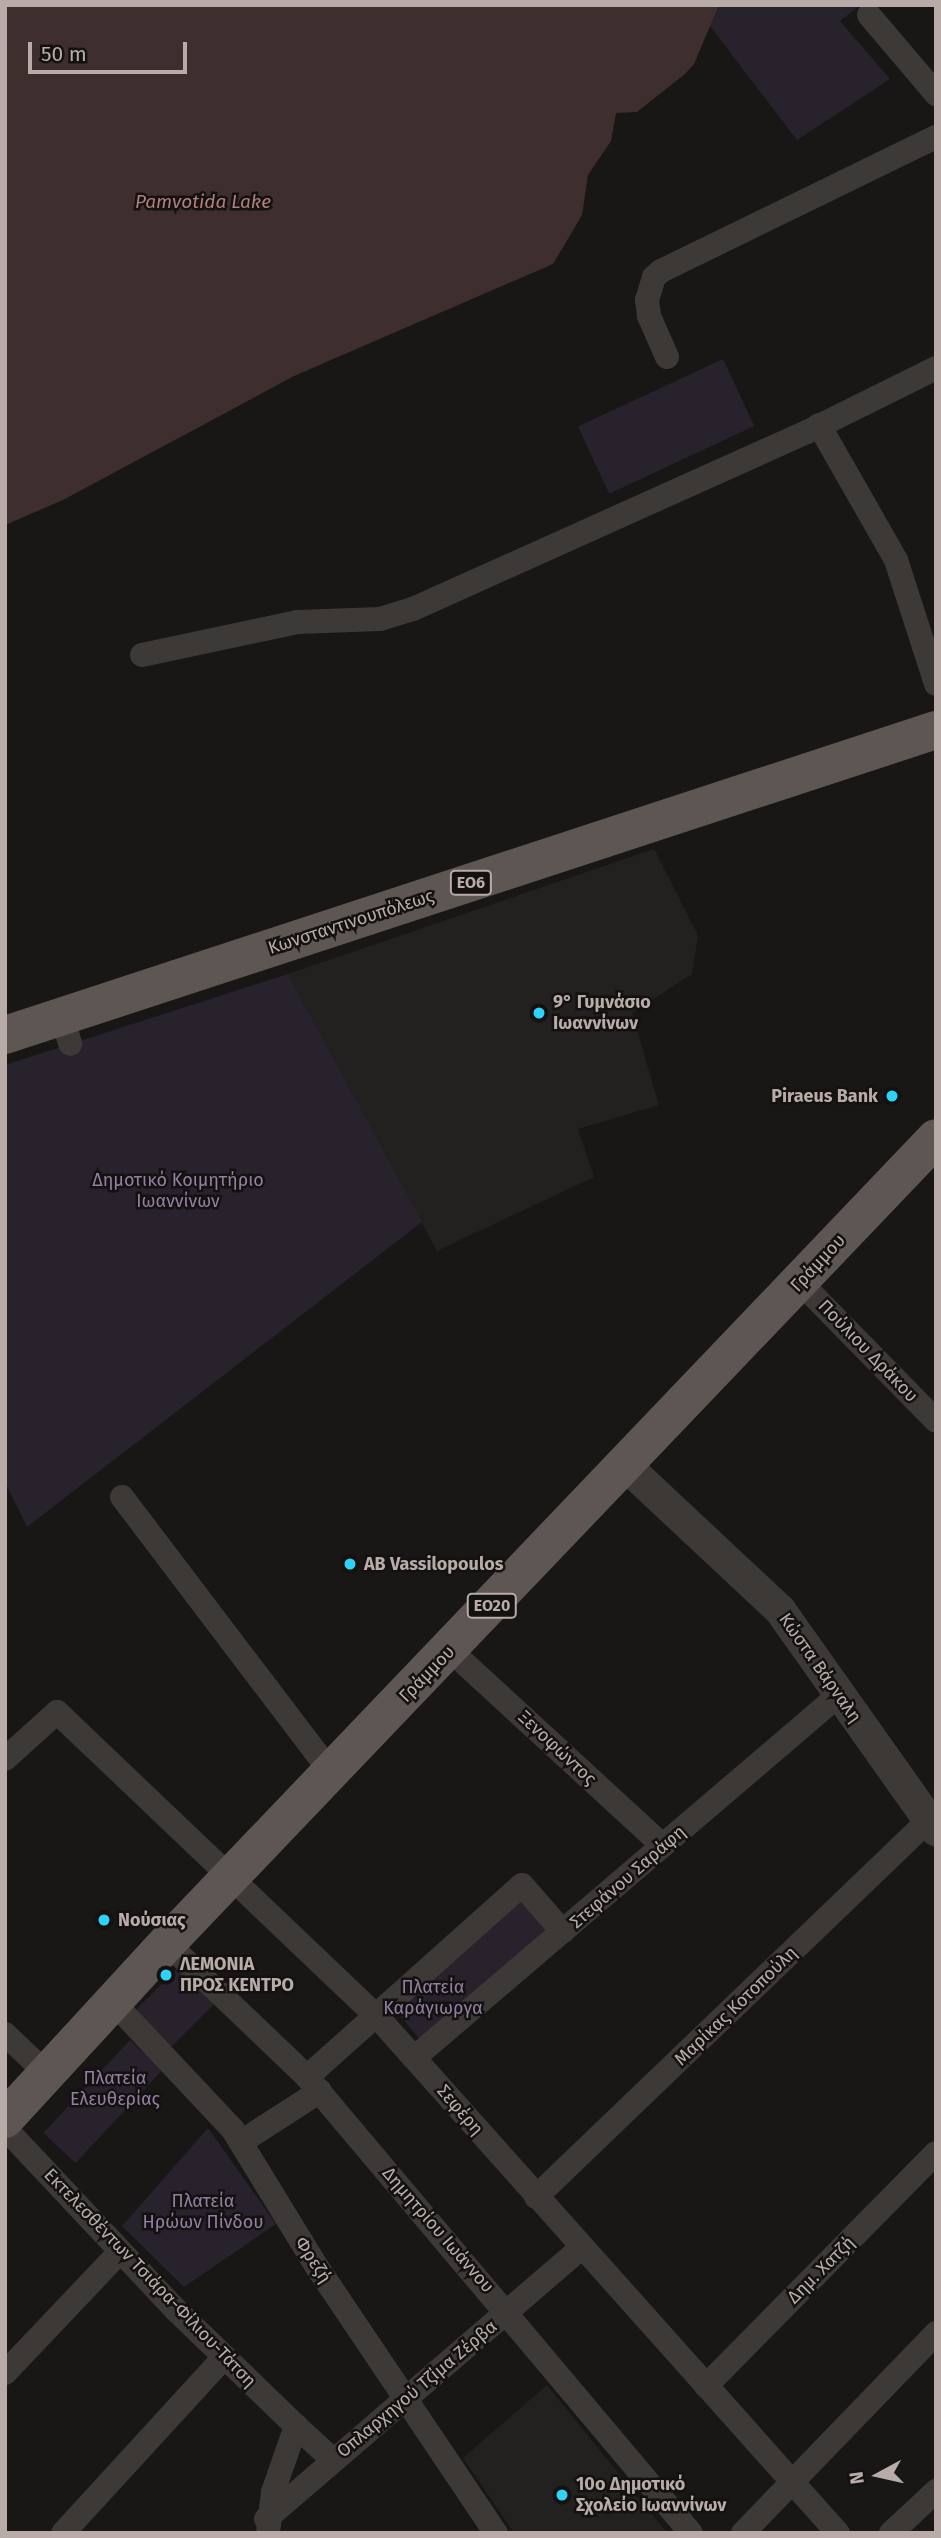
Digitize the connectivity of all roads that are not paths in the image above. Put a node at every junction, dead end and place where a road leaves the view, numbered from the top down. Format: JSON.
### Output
{"nodes":[{"id":1,"x":869,"y":15,"type":"dead end"},
{"id":2,"x":936,"y":94,"type":"edge"},
{"id":3,"x":936,"y":136,"type":"edge"},
{"id":4,"x":667,"y":357,"type":"dead end"},
{"id":5,"x":936,"y":368,"type":"edge"},
{"id":6,"x":819,"y":425,"type":"junction"},
{"id":7,"x":142,"y":655,"type":"dead end"},
{"id":8,"x":936,"y":684,"type":"edge"},
{"id":9,"x":936,"y":730,"type":"edge"},
{"id":10,"x":5,"y":1035,"type":"edge"},
{"id":11,"x":936,"y":1138,"type":"edge"},
{"id":12,"x":800,"y":1282,"type":"junction"},
{"id":13,"x":936,"y":1421,"type":"edge"},
{"id":14,"x":625,"y":1465,"type":"junction"},
{"id":15,"x":122,"y":1497,"type":"dead end"},
{"id":16,"x":450,"y":1650,"type":"junction"},
{"id":17,"x":840,"y":1694,"type":"junction"},
{"id":18,"x":5,"y":1759,"type":"edge"},
{"id":19,"x":331,"y":1772,"type":"junction"},
{"id":20,"x":933,"y":1821,"type":"edge"},
{"id":21,"x":663,"y":1846,"type":"junction"},
{"id":22,"x":229,"y":1878,"type":"junction"},
{"id":23,"x":563,"y":1932,"type":"junction"},
{"id":24,"x":167,"y":1943,"type":"junction"},
{"id":25,"x":113,"y":2002,"type":"junction"},
{"id":26,"x":374,"y":2014,"type":"junction"},
{"id":27,"x":5,"y":2034,"type":"edge"},
{"id":28,"x":414,"y":2058,"type":"junction"},
{"id":29,"x":46,"y":2073,"type":"junction"},
{"id":30,"x":314,"y":2084,"type":"junction"},
{"id":31,"x":5,"y":2119,"type":"edge"},
{"id":32,"x":5,"y":2128,"type":"edge"},
{"id":33,"x":241,"y":2142,"type":"junction"},
{"id":34,"x":936,"y":2153,"type":"edge"},
{"id":35,"x":536,"y":2197,"type":"junction"},
{"id":36,"x":581,"y":2248,"type":"junction"},
{"id":37,"x":120,"y":2252,"type":"junction"},
{"id":38,"x":508,"y":2312,"type":"junction"},
{"id":39,"x":936,"y":2333,"type":"edge"},
{"id":40,"x":225,"y":2357,"type":"junction"},
{"id":41,"x":5,"y":2373,"type":"edge"},
{"id":42,"x":706,"y":2386,"type":"junction"},
{"id":43,"x":406,"y":2399,"type":"junction"},
{"id":44,"x":296,"y":2426,"type":"junction"},
{"id":45,"x":332,"y":2460,"type":"junction"},
{"id":46,"x":793,"y":2481,"type":"junction"},
{"id":47,"x":936,"y":2490,"type":"edge"},
{"id":48,"x":263,"y":2527,"type":"edge"},
{"id":49,"x":63,"y":2533,"type":"edge"},
{"id":50,"x":495,"y":2533,"type":"edge"},
{"id":51,"x":691,"y":2533,"type":"edge"},
{"id":52,"x":743,"y":2533,"type":"edge"},
{"id":53,"x":838,"y":2533,"type":"edge"},
{"id":54,"x":891,"y":2533,"type":"edge"}],
"edges":[{"from":1,"to":2,"type":"street"},
{"from":3,"to":4,"type":"street"},
{"from":5,"to":6,"type":"street"},
{"from":6,"to":7,"type":"street"},
{"from":6,"to":8,"type":"street"},
{"from":9,"to":10,"type":"main road","name":"Κωνσταντινουπόλεως","number":"ΕΟ6"},
{"from":11,"to":12,"type":"main road","name":"Γράμμου","number":"ΕΟ20"},
{"from":12,"to":13,"type":"street","name":"Πούλιου Δράκου"},
{"from":12,"to":14,"type":"main road","name":"Γράμμου","number":"ΕΟ20"},
{"from":14,"to":16,"type":"main road","name":"Γράμμου","number":"ΕΟ20"},
{"from":14,"to":17,"type":"street","name":"Κώστα Βάρναλη"},
{"from":15,"to":19,"type":"street"},
{"from":16,"to":19,"type":"main road","name":"Γράμμου","number":"ΕΟ20"},
{"from":16,"to":21,"type":"street","name":"Ξενοφώντος"},
{"from":17,"to":20,"type":"street","name":"Κώστα Βάρναλη"},
{"from":17,"to":21,"type":"street","name":"Στεφάνου Σαράφη"},
{"from":18,"to":22,"type":"street","name":"Σεφέρη"},
{"from":19,"to":22,"type":"main road","name":"Γράμμου","number":"ΕΟ20"},
{"from":20,"to":35,"type":"street","name":"Μαρίκας Κοτοπούλη"},
{"from":21,"to":23,"type":"street","name":"Στεφάνου Σαράφη"},
{"from":22,"to":24,"type":"main road","name":"Γράμμου","number":"ΕΟ20"},
{"from":22,"to":26,"type":"street","name":"Σεφέρη"},
{"from":23,"to":26,"type":"street"},
{"from":23,"to":28,"type":"street","name":"Στεφάνου Σαράφη"},
{"from":24,"to":25,"type":"main road","name":"Γράμμου","number":"ΕΟ20"},
{"from":24,"to":30,"type":"street","name":"Δημητρίου Ιωάννου"},
{"from":25,"to":29,"type":"main road","name":"Γράμμου","number":"ΕΟ20"},
{"from":25,"to":33,"type":"street","name":"Φρεζή"},
{"from":26,"to":28,"type":"street","name":"Σεφέρη"},
{"from":26,"to":30,"type":"street"},
{"from":27,"to":29,"type":"street"},
{"from":28,"to":35,"type":"street","name":"Σεφέρη"},
{"from":29,"to":31,"type":"main road","name":"Γράμμου","number":"ΕΟ20"},
{"from":30,"to":33,"type":"street"},
{"from":30,"to":38,"type":"street","name":"Δημητρίου Ιωάννου"},
{"from":32,"to":37,"type":"street","name":"Εκτελεσθέντων Τσιάρα-Φίλιου-Τάτση"},
{"from":33,"to":43,"type":"street","name":"Φρεζή"},
{"from":34,"to":42,"type":"street","name":"Δημ. Χατζή"},
{"from":35,"to":36,"type":"street","name":"Σεφέρη"},
{"from":36,"to":38,"type":"street","name":"Οπλαρχηγού Τζίμα Ζέρβα"},
{"from":36,"to":42,"type":"street","name":"Σεφέρη"},
{"from":37,"to":40,"type":"street","name":"Εκτελεσθέντων Τσιάρα-Φίλιου-Τάτση"},
{"from":37,"to":41,"type":"street"},
{"from":38,"to":43,"type":"street","name":"Οπλαρχηγού Τζίμα Ζέρβα"},
{"from":38,"to":51,"type":"street","name":"Δημητρίου Ιωάννου"},
{"from":39,"to":46,"type":"street"},
{"from":40,"to":44,"type":"street","name":"Εκτελεσθέντων Τσιάρα-Φίλιου-Τάτση"},
{"from":40,"to":49,"type":"street"},
{"from":42,"to":46,"type":"street","name":"Σεφέρη"},
{"from":43,"to":45,"type":"street","name":"Οπλαρχηγού Τζίμα Ζέρβα"},
{"from":43,"to":50,"type":"street","name":"Φρεζή"},
{"from":44,"to":45,"type":"street","name":"Εκτελεσθέντων Τσιάρα-Φίλιου-Τάτση"},
{"from":44,"to":48,"type":"street"},
{"from":45,"to":48,"type":"street","name":"Οπλαρχηγού Τζίμα Ζέρβα"},
{"from":46,"to":52,"type":"street"},
{"from":46,"to":53,"type":"street","name":"Σεφέρη"},
{"from":47,"to":54,"type":"street"}]}
